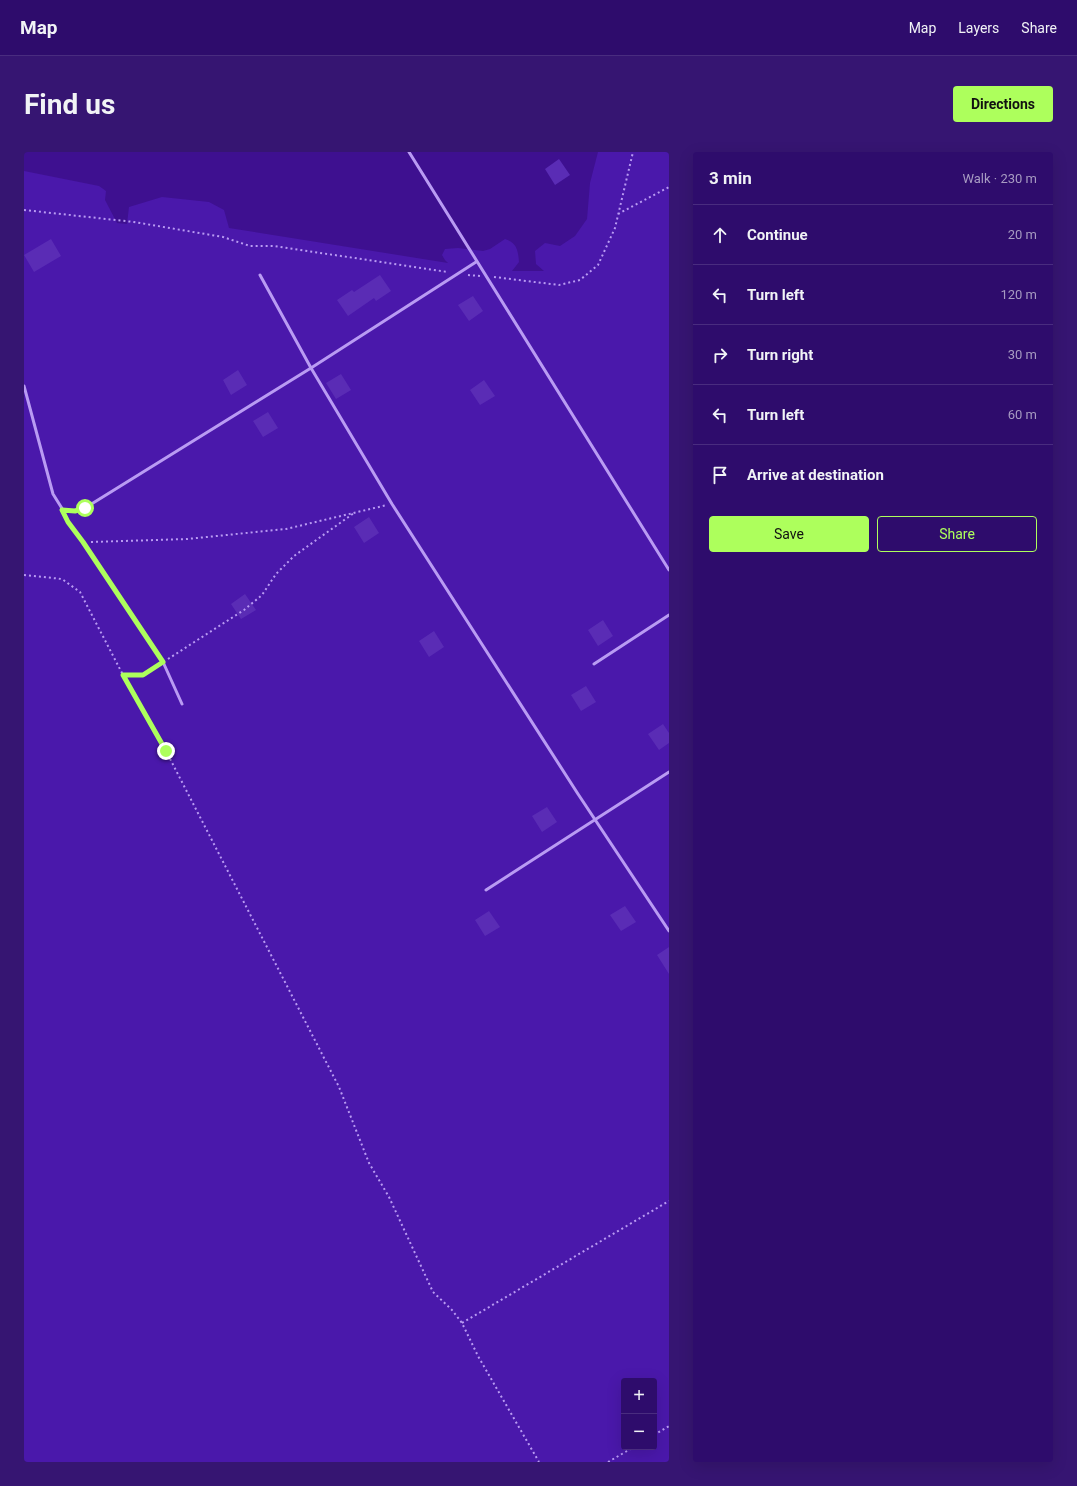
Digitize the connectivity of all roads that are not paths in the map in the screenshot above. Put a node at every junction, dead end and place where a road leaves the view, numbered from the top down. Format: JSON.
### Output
{"nodes":[{"id":1,"x":409,"y":152,"type":"edge"},
{"id":2,"x":476,"y":262,"type":"junction"},
{"id":3,"x":260,"y":276,"type":"dead end"},
{"id":4,"x":311,"y":368,"type":"junction"},
{"id":5,"x":24,"y":386,"type":"edge"},
{"id":6,"x":62,"y":510,"type":"junction"},
{"id":7,"x":669,"y":570,"type":"edge"},
{"id":8,"x":669,"y":615,"type":"edge"},
{"id":9,"x":594,"y":664,"type":"dead end"},
{"id":10,"x":182,"y":704,"type":"dead end"},
{"id":11,"x":669,"y":772,"type":"edge"},
{"id":12,"x":595,"y":820,"type":"junction"},
{"id":13,"x":486,"y":890,"type":"dead end"},
{"id":14,"x":669,"y":931,"type":"edge"}],
"edges":[{"from":1,"to":2,"type":"lane"},
{"from":2,"to":4,"type":"lane"},
{"from":2,"to":7,"type":"lane"},
{"from":3,"to":4,"type":"lane"},
{"from":4,"to":6,"type":"lane"},
{"from":4,"to":12,"type":"lane"},
{"from":5,"to":6,"type":"lane"},
{"from":6,"to":10,"type":"lane"},
{"from":8,"to":9,"type":"lane"},
{"from":11,"to":12,"type":"lane"},
{"from":12,"to":13,"type":"lane"},
{"from":12,"to":14,"type":"lane"}]}
